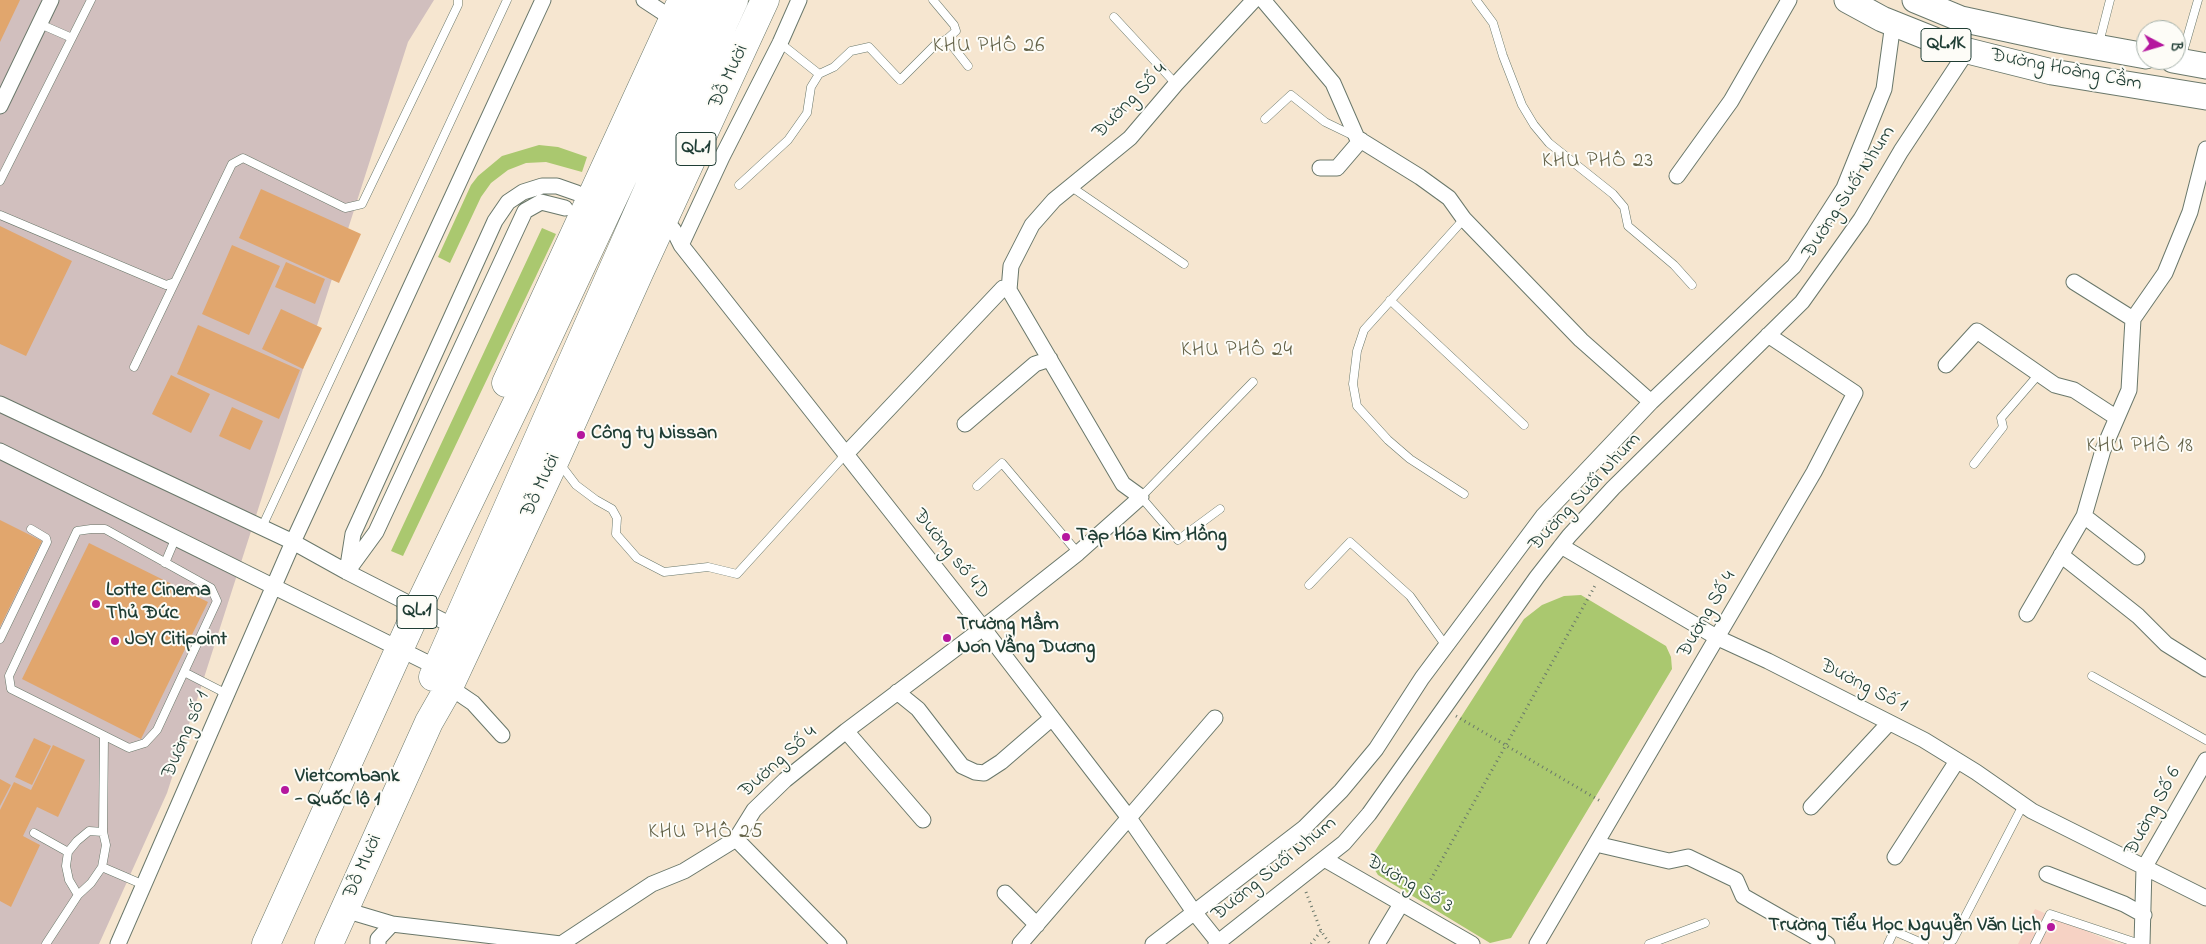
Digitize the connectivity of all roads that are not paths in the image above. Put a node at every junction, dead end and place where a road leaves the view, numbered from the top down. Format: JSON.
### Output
{"nodes":[{"id":1,"x":51,"y":0,"type":"edge"},
{"id":2,"x":92,"y":0,"type":"edge"},
{"id":3,"x":458,"y":0,"type":"edge"},
{"id":4,"x":507,"y":0,"type":"edge"},
{"id":5,"x":543,"y":0,"type":"edge"},
{"id":6,"x":644,"y":0,"type":"edge"},
{"id":7,"x":734,"y":0,"type":"edge"},
{"id":8,"x":765,"y":0,"type":"edge"},
{"id":9,"x":798,"y":0,"type":"edge"},
{"id":10,"x":933,"y":0,"type":"edge"},
{"id":11,"x":1254,"y":0,"type":"edge"},
{"id":12,"x":1263,"y":0,"type":"edge"},
{"id":13,"x":1476,"y":0,"type":"edge"},
{"id":14,"x":1789,"y":0,"type":"edge"},
{"id":15,"x":1847,"y":0,"type":"edge"},
{"id":16,"x":1915,"y":0,"type":"edge"},
{"id":17,"x":2110,"y":0,"type":"edge"},
{"id":18,"x":2198,"y":0,"type":"edge"},
{"id":19,"x":696,"y":13,"type":"edge"},
{"id":20,"x":1114,"y":17,"type":"dead end"},
{"id":21,"x":1892,"y":23,"type":"junction"},
{"id":22,"x":40,"y":24,"type":"junction"},
{"id":23,"x":2186,"y":35,"type":"edge"},
{"id":24,"x":72,"y":38,"type":"junction"},
{"id":25,"x":947,"y":39,"type":"junction"},
{"id":26,"x":780,"y":43,"type":"junction"},
{"id":27,"x":2097,"y":48,"type":"junction"},
{"id":28,"x":1967,"y":51,"type":"junction"},
{"id":29,"x":2136,"y":54,"type":"edge"},
{"id":30,"x":2186,"y":63,"type":"edge"},
{"id":31,"x":968,"y":66,"type":"dead end"},
{"id":32,"x":2206,"y":66,"type":"edge"},
{"id":33,"x":818,"y":74,"type":"junction"},
{"id":34,"x":1176,"y":84,"type":"junction"},
{"id":35,"x":2206,"y":97,"type":"edge"},
{"id":36,"x":0,"y":106,"type":"edge"},
{"id":37,"x":1265,"y":119,"type":"dead end"},
{"id":38,"x":1359,"y":139,"type":"junction"},
{"id":39,"x":2206,"y":149,"type":"edge"},
{"id":40,"x":663,"y":156,"type":"junction"},
{"id":41,"x":1320,"y":168,"type":"dead end"},
{"id":42,"x":1678,"y":176,"type":"dead end"},
{"id":43,"x":0,"y":181,"type":"edge"},
{"id":44,"x":739,"y":185,"type":"dead end"},
{"id":45,"x":1070,"y":186,"type":"junction"},
{"id":46,"x":577,"y":193,"type":"dead end"},
{"id":47,"x":565,"y":208,"type":"dead end"},
{"id":48,"x":0,"y":215,"type":"edge"},
{"id":49,"x":1464,"y":219,"type":"junction"},
{"id":50,"x":673,"y":229,"type":"dead end"},
{"id":51,"x":674,"y":247,"type":"junction"},
{"id":52,"x":1184,"y":264,"type":"dead end"},
{"id":53,"x":175,"y":282,"type":"junction"},
{"id":54,"x":2074,"y":282,"type":"dead end"},
{"id":55,"x":1692,"y":285,"type":"dead end"},
{"id":56,"x":1009,"y":290,"type":"junction"},
{"id":57,"x":1390,"y":300,"type":"junction"},
{"id":58,"x":2133,"y":319,"type":"junction"},
{"id":59,"x":1768,"y":335,"type":"junction"},
{"id":60,"x":1050,"y":359,"type":"junction"},
{"id":61,"x":1946,"y":365,"type":"dead end"},
{"id":62,"x":134,"y":367,"type":"dead end"},
{"id":63,"x":2040,"y":374,"type":"junction"},
{"id":64,"x":1252,"y":382,"type":"dead end"},
{"id":65,"x":1651,"y":402,"type":"junction"},
{"id":66,"x":0,"y":404,"type":"edge"},
{"id":67,"x":2116,"y":418,"type":"junction"},
{"id":68,"x":965,"y":424,"type":"dead end"},
{"id":69,"x":1524,"y":425,"type":"dead end"},
{"id":70,"x":0,"y":451,"type":"edge"},
{"id":71,"x":845,"y":455,"type":"junction"},
{"id":72,"x":556,"y":458,"type":"junction"},
{"id":73,"x":1974,"y":464,"type":"dead end"},
{"id":74,"x":977,"y":486,"type":"dead end"},
{"id":75,"x":1464,"y":494,"type":"dead end"},
{"id":76,"x":1141,"y":497,"type":"junction"},
{"id":77,"x":1220,"y":509,"type":"dead end"},
{"id":78,"x":2084,"y":516,"type":"junction"},
{"id":79,"x":262,"y":528,"type":"junction"},
{"id":80,"x":31,"y":530,"type":"dead end"},
{"id":81,"x":176,"y":537,"type":"junction"},
{"id":82,"x":293,"y":542,"type":"junction"},
{"id":83,"x":1561,"y":546,"type":"junction"},
{"id":84,"x":1078,"y":553,"type":"junction"},
{"id":85,"x":2061,"y":555,"type":"junction"},
{"id":86,"x":2137,"y":557,"type":"dead end"},
{"id":87,"x":165,"y":563,"type":"junction"},
{"id":88,"x":347,"y":572,"type":"junction"},
{"id":89,"x":274,"y":585,"type":"junction"},
{"id":90,"x":1309,"y":585,"type":"dead end"},
{"id":91,"x":411,"y":605,"type":"junction"},
{"id":92,"x":2027,"y":614,"type":"dead end"},
{"id":93,"x":983,"y":628,"type":"junction"},
{"id":94,"x":464,"y":631,"type":"junction"},
{"id":95,"x":0,"y":638,"type":"edge"},
{"id":96,"x":1718,"y":638,"type":"junction"},
{"id":97,"x":392,"y":646,"type":"junction"},
{"id":98,"x":1446,"y":646,"type":"junction"},
{"id":99,"x":2206,"y":669,"type":"edge"},
{"id":100,"x":184,"y":672,"type":"junction"},
{"id":101,"x":443,"y":676,"type":"junction"},
{"id":102,"x":2092,"y":676,"type":"dead end"},
{"id":103,"x":897,"y":692,"type":"junction"},
{"id":104,"x":227,"y":694,"type":"junction"},
{"id":105,"x":1052,"y":718,"type":"junction"},
{"id":106,"x":1215,"y":718,"type":"dead end"},
{"id":107,"x":1890,"y":723,"type":"junction"},
{"id":108,"x":846,"y":731,"type":"junction"},
{"id":109,"x":502,"y":735,"type":"dead end"},
{"id":110,"x":104,"y":736,"type":"junction"},
{"id":111,"x":2206,"y":740,"type":"edge"},
{"id":112,"x":2206,"y":760,"type":"edge"},
{"id":113,"x":1958,"y":761,"type":"junction"},
{"id":114,"x":2023,"y":805,"type":"junction"},
{"id":115,"x":1811,"y":806,"type":"dead end"},
{"id":116,"x":1129,"y":818,"type":"junction"},
{"id":117,"x":923,"y":820,"type":"dead end"},
{"id":118,"x":103,"y":832,"type":"junction"},
{"id":119,"x":34,"y":833,"type":"dead end"},
{"id":120,"x":736,"y":838,"type":"junction"},
{"id":121,"x":1596,"y":844,"type":"junction"},
{"id":122,"x":68,"y":852,"type":"junction"},
{"id":123,"x":1895,"y":858,"type":"dead end"},
{"id":124,"x":1326,"y":860,"type":"junction"},
{"id":125,"x":102,"y":868,"type":"junction"},
{"id":126,"x":2144,"y":868,"type":"junction"},
{"id":127,"x":2048,"y":874,"type":"dead end"},
{"id":128,"x":144,"y":885,"type":"junction"},
{"id":129,"x":1005,"y":893,"type":"dead end"},
{"id":130,"x":78,"y":894,"type":"junction"},
{"id":131,"x":2206,"y":898,"type":"edge"},
{"id":132,"x":1407,"y":907,"type":"junction"},
{"id":133,"x":345,"y":910,"type":"junction"},
{"id":134,"x":1194,"y":912,"type":"junction"},
{"id":135,"x":2144,"y":915,"type":"junction"},
{"id":136,"x":1705,"y":923,"type":"dead end"},
{"id":137,"x":392,"y":924,"type":"junction"},
{"id":138,"x":1037,"y":925,"type":"junction"},
{"id":139,"x":1217,"y":943,"type":"edge"},
{"id":140,"x":46,"y":944,"type":"edge"},
{"id":141,"x":118,"y":944,"type":"edge"},
{"id":142,"x":248,"y":944,"type":"edge"},
{"id":143,"x":266,"y":944,"type":"edge"},
{"id":144,"x":310,"y":944,"type":"edge"},
{"id":145,"x":329,"y":944,"type":"edge"},
{"id":146,"x":378,"y":944,"type":"edge"},
{"id":147,"x":551,"y":944,"type":"edge"},
{"id":148,"x":562,"y":944,"type":"edge"},
{"id":149,"x":839,"y":944,"type":"edge"},
{"id":150,"x":1020,"y":944,"type":"edge"},
{"id":151,"x":1153,"y":944,"type":"edge"},
{"id":152,"x":1377,"y":944,"type":"edge"},
{"id":153,"x":1472,"y":944,"type":"edge"},
{"id":154,"x":1537,"y":944,"type":"edge"},
{"id":155,"x":1650,"y":944,"type":"edge"},
{"id":156,"x":1827,"y":944,"type":"edge"},
{"id":157,"x":1888,"y":944,"type":"edge"},
{"id":158,"x":1924,"y":944,"type":"edge"},
{"id":159,"x":1948,"y":944,"type":"edge"},
{"id":160,"x":2035,"y":944,"type":"edge"},
{"id":161,"x":2141,"y":944,"type":"edge"}],
"edges":[{"from":1,"to":22,"type":"street"},
{"from":2,"to":24,"type":"lane"},
{"from":3,"to":53,"type":"lane"},
{"from":4,"to":79,"type":"lane"},
{"from":5,"to":82,"type":"street","name":"Đường số 1"},
{"from":6,"to":19,"type":"street"},
{"from":7,"to":19,"type":"highway","number":"QL.1"},
{"from":8,"to":40,"type":"highway"},
{"from":8,"to":72,"type":"highway","name":"Đỗ Mười","number":"QL.1"},
{"from":9,"to":26,"type":"street"},
{"from":10,"to":25,"type":"lane"},
{"from":11,"to":34,"type":"street","name":"Đường Số 4"},
{"from":12,"to":38,"type":"street"},
{"from":13,"to":55,"type":"lane"},
{"from":14,"to":42,"type":"street"},
{"from":15,"to":21,"type":"main road","name":"Đường Hoàng Cầm","number":"QL.1K"},
{"from":16,"to":27,"type":"main road","name":"Đường Hoàng Cầm","number":"QL.1K"},
{"from":17,"to":27,"type":"lane"},
{"from":18,"to":23,"type":"lane"},
{"from":19,"to":40,"type":"highway","name":"Đỗ Mười","number":"QL.1"},
{"from":19,"to":91,"type":"highway","number":"QL.1"},
{"from":19,"to":91,"type":"highway","number":"QL.1"},
{"from":20,"to":34,"type":"lane"},
{"from":21,"to":28,"type":"main road","name":"Đường Hoàng Cầm","number":"QL.1K"},
{"from":21,"to":65,"type":"street","name":"Đường Suối Nhum"},
{"from":22,"to":24,"type":"lane"},
{"from":22,"to":36,"type":"street"},
{"from":24,"to":43,"type":"lane"},
{"from":25,"to":31,"type":"lane"},
{"from":25,"to":33,"type":"lane"},
{"from":26,"to":33,"type":"lane"},
{"from":26,"to":51,"type":"street"},
{"from":27,"to":29,"type":"main road","name":"Đường Hoàng Cầm","number":"QL.1K"},
{"from":28,"to":35,"type":"main road","name":"Đường Hoàng Cầm","number":"QL.1K"},
{"from":28,"to":59,"type":"street","name":"Đường Suối Nhum"},
{"from":30,"to":32,"type":"main road"},
{"from":33,"to":44,"type":"lane"},
{"from":34,"to":45,"type":"street","name":"Đường Số 4"},
{"from":37,"to":38,"type":"lane"},
{"from":38,"to":41,"type":"street"},
{"from":38,"to":49,"type":"street"},
{"from":39,"to":58,"type":"street"},
{"from":40,"to":94,"type":"highway","name":"Đỗ Mười","number":"QL.1"},
{"from":45,"to":52,"type":"lane"},
{"from":45,"to":56,"type":"street","name":"Đường Số 4"},
{"from":46,"to":88,"type":"street"},
{"from":47,"to":88,"type":"street"},
{"from":48,"to":53,"type":"lane"},
{"from":49,"to":57,"type":"lane"},
{"from":49,"to":65,"type":"street"},
{"from":50,"to":51,"type":"street","name":"Đường số 4D"},
{"from":51,"to":71,"type":"street","name":"Đường số 4D"},
{"from":53,"to":62,"type":"lane"},
{"from":54,"to":58,"type":"street"},
{"from":56,"to":60,"type":"street"},
{"from":56,"to":71,"type":"street"},
{"from":57,"to":69,"type":"lane"},
{"from":57,"to":75,"type":"lane"},
{"from":58,"to":67,"type":"street"},
{"from":59,"to":83,"type":"street","name":"Đường Suối Nhum"},
{"from":59,"to":96,"type":"street","name":"Đường Số 4"},
{"from":60,"to":68,"type":"street"},
{"from":60,"to":76,"type":"street"},
{"from":61,"to":63,"type":"street"},
{"from":63,"to":67,"type":"street"},
{"from":63,"to":73,"type":"lane"},
{"from":64,"to":76,"type":"lane"},
{"from":65,"to":98,"type":"street","name":"Đường Suối Nhum"},
{"from":66,"to":79,"type":"street"},
{"from":67,"to":78,"type":"street"},
{"from":70,"to":81,"type":"street"},
{"from":71,"to":72,"type":"lane"},
{"from":71,"to":93,"type":"street","name":"Đường số 4D"},
{"from":72,"to":94,"type":"highway","name":"Đỗ Mười","number":"QL.1"},
{"from":74,"to":84,"type":"lane"},
{"from":76,"to":77,"type":"lane"},
{"from":76,"to":84,"type":"street","name":"Đường Số 4"},
{"from":78,"to":85,"type":"street"},
{"from":78,"to":86,"type":"street"},
{"from":79,"to":82,"type":"street"},
{"from":80,"to":95,"type":"lane"},
{"from":81,"to":87,"type":"lane"},
{"from":81,"to":89,"type":"street"},
{"from":82,"to":88,"type":"street"},
{"from":82,"to":89,"type":"street","name":"Đường số 1"},
{"from":83,"to":96,"type":"street","name":"Đường Số 1"},
{"from":83,"to":124,"type":"street","name":"Đường Suối Nhum"},
{"from":84,"to":93,"type":"street","name":"Đường Số 4"},
{"from":85,"to":92,"type":"street"},
{"from":85,"to":99,"type":"street"},
{"from":87,"to":100,"type":"lane"},
{"from":87,"to":110,"type":"lane"},
{"from":88,"to":91,"type":"street"},
{"from":89,"to":97,"type":"street"},
{"from":89,"to":104,"type":"street","name":"Đường số 1"},
{"from":90,"to":98,"type":"lane"},
{"from":91,"to":94,"type":"street"},
{"from":91,"to":97,"type":"highway","number":"QL.1"},
{"from":93,"to":103,"type":"street","name":"Đường Số 4"},
{"from":93,"to":105,"type":"street","name":"Đường số 4D"},
{"from":94,"to":101,"type":"highway","name":"Đỗ Mười","number":"QL.1"},
{"from":96,"to":107,"type":"street","name":"Đường Số 1"},
{"from":96,"to":121,"type":"street","name":"Đường Số 4"},
{"from":97,"to":101,"type":"street"},
{"from":97,"to":142,"type":"highway","number":"QL.1"},
{"from":97,"to":143,"type":"highway","number":"QL.1"},
{"from":98,"to":134,"type":"street","name":"Đường Suối Nhum"},
{"from":100,"to":104,"type":"lane"},
{"from":100,"to":110,"type":"lane"},
{"from":101,"to":109,"type":"street"},
{"from":101,"to":133,"type":"highway","name":"Đỗ Mười","number":"QL.1"},
{"from":101,"to":144,"type":"highway","name":"Đỗ Mười","number":"QL.1"},
{"from":102,"to":111,"type":"lane"},
{"from":103,"to":105,"type":"street"},
{"from":103,"to":108,"type":"street","name":"Đường Số 4"},
{"from":104,"to":128,"type":"street","name":"Đường số 1"},
{"from":105,"to":116,"type":"street","name":"Đường số 4D"},
{"from":106,"to":116,"type":"street"},
{"from":107,"to":113,"type":"street","name":"Đường Số 1"},
{"from":107,"to":115,"type":"street"},
{"from":108,"to":117,"type":"street"},
{"from":108,"to":120,"type":"street","name":"Đường Số 4"},
{"from":110,"to":118,"type":"lane"},
{"from":112,"to":126,"type":"street","name":"Đường Số 6"},
{"from":113,"to":114,"type":"street","name":"Đường Số 1"},
{"from":113,"to":123,"type":"street"},
{"from":114,"to":126,"type":"street","name":"Đường Số 1"},
{"from":114,"to":159,"type":"lane"},
{"from":116,"to":134,"type":"street","name":"Đường số 4D"},
{"from":116,"to":138,"type":"street"},
{"from":118,"to":122,"type":"lane"},
{"from":118,"to":125,"type":"lane"},
{"from":119,"to":122,"type":"lane"},
{"from":120,"to":148,"type":"street","name":"Đường Số 4"},
{"from":120,"to":149,"type":"street"},
{"from":121,"to":154,"type":"street","name":"Đường Số 4"},
{"from":121,"to":156,"type":"street"},
{"from":122,"to":130,"type":"lane"},
{"from":124,"to":132,"type":"street","name":"Đường Số 3"},
{"from":124,"to":139,"type":"street","name":"Đường Suối Nhum"},
{"from":125,"to":128,"type":"lane"},
{"from":125,"to":130,"type":"lane"},
{"from":126,"to":131,"type":"street","name":"Đường Số 1"},
{"from":126,"to":135,"type":"street","name":"Đường Số 6"},
{"from":127,"to":135,"type":"street"},
{"from":128,"to":141,"type":"street","name":"Đường số 1"},
{"from":129,"to":138,"type":"street"},
{"from":130,"to":140,"type":"lane"},
{"from":132,"to":152,"type":"street"},
{"from":132,"to":153,"type":"street","name":"Đường Số 3"},
{"from":133,"to":137,"type":"street","name":"Đường Số 4"},
{"from":133,"to":145,"type":"highway","name":"Đỗ Mười","number":"QL.1"},
{"from":134,"to":139,"type":"street","name":"Đường số 4D"},
{"from":134,"to":151,"type":"street","name":"Đường Suối Nhum"},
{"from":135,"to":161,"type":"street","name":"Đường Số 6"},
{"from":136,"to":155,"type":"lane"},
{"from":137,"to":146,"type":"street"},
{"from":137,"to":147,"type":"street","name":"Đường Số 4"},
{"from":138,"to":150,"type":"street"},
{"from":147,"to":148,"type":"street","name":"Đường Số 4"},
{"from":157,"to":158,"type":"lane"},
{"from":160,"to":161,"type":"lane"}]}
